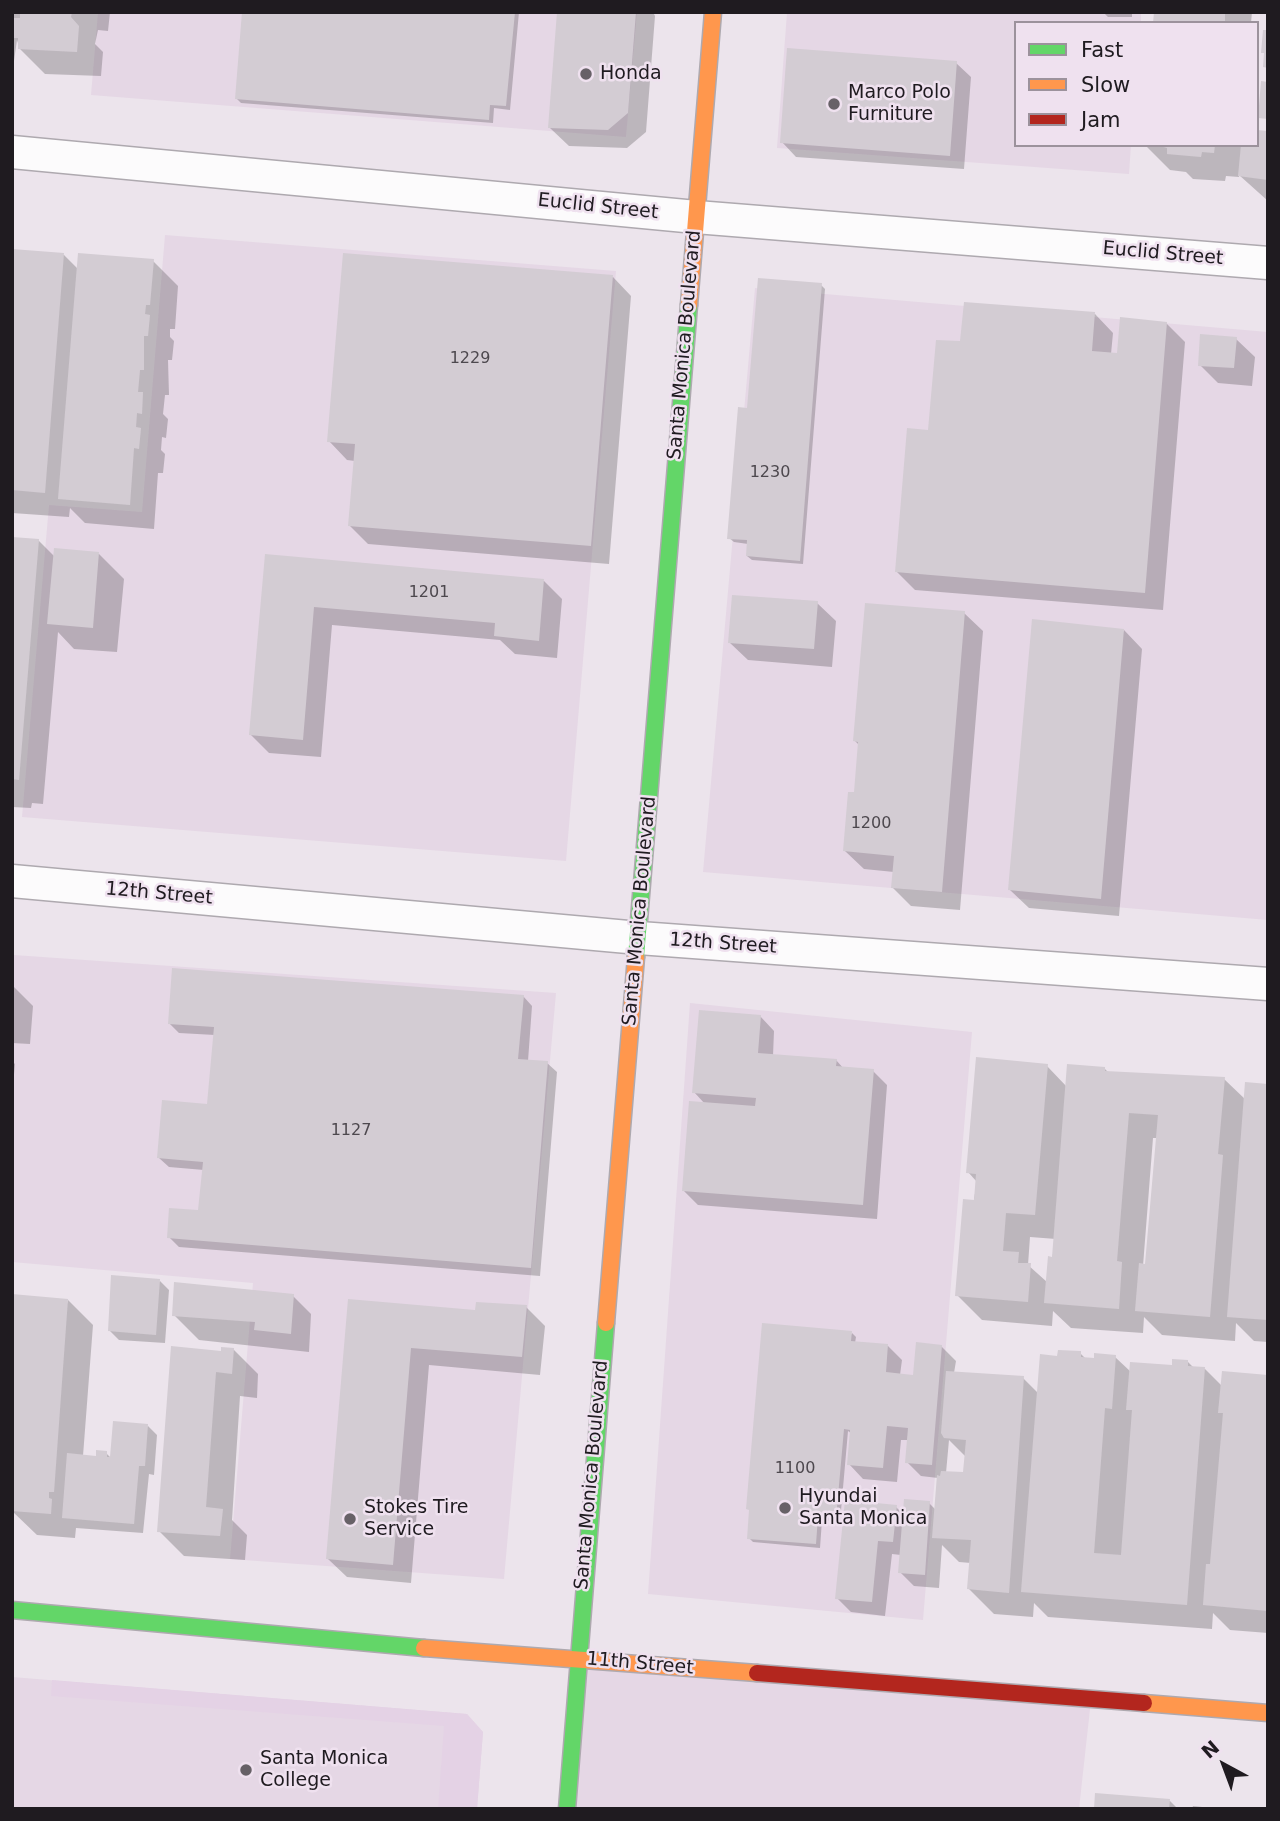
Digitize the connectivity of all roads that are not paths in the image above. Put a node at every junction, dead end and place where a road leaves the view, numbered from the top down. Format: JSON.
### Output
{"nodes":[{"id":1,"x":713,"y":12,"type":"edge"},
{"id":2,"x":12,"y":152,"type":"edge"},
{"id":3,"x":696,"y":216,"type":"junction"},
{"id":4,"x":1268,"y":263,"type":"edge"},
{"id":5,"x":12,"y":881,"type":"edge"},
{"id":6,"x":639,"y":938,"type":"junction"},
{"id":7,"x":1268,"y":984,"type":"edge"},
{"id":8,"x":12,"y":1610,"type":"edge"},
{"id":9,"x":577,"y":1658,"type":"junction"},
{"id":10,"x":1268,"y":1713,"type":"edge"},
{"id":11,"x":567,"y":1809,"type":"edge"}],
"edges":[{"from":1,"to":3,"type":"main road","name":"Santa Monica Boulevard"},
{"from":2,"to":3,"type":"street","name":"Euclid Street"},
{"from":3,"to":4,"type":"street","name":"Euclid Street"},
{"from":3,"to":6,"type":"main road","name":"Santa Monica Boulevard"},
{"from":5,"to":6,"type":"street","name":"12th Street"},
{"from":6,"to":7,"type":"street","name":"12th Street"},
{"from":6,"to":9,"type":"main road","name":"Santa Monica Boulevard"},
{"from":8,"to":9,"type":"main road","name":"11th Street"},
{"from":9,"to":10,"type":"main road","name":"11th Street"},
{"from":9,"to":11,"type":"main road","name":"Santa Monica Boulevard"}]}
